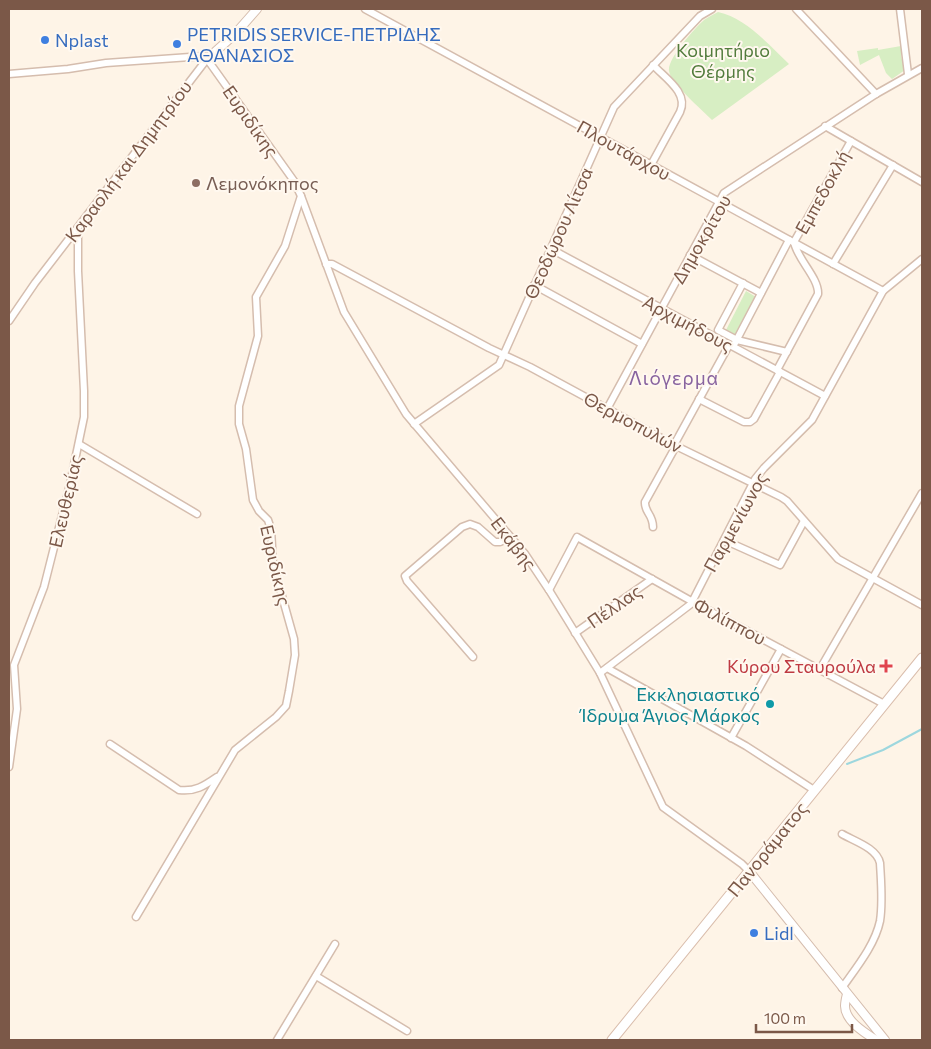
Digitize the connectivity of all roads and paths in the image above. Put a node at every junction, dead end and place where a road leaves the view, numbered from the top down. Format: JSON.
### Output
{"nodes":[{"id":1,"x":257,"y":9,"type":"edge"},
{"id":2,"x":364,"y":9,"type":"edge"},
{"id":3,"x":712,"y":9,"type":"edge"},
{"id":4,"x":796,"y":9,"type":"edge"},
{"id":5,"x":900,"y":9,"type":"edge"},
{"id":6,"x":207,"y":59,"type":"junction"},
{"id":7,"x":653,"y":65,"type":"junction"},
{"id":8,"x":922,"y":68,"type":"edge"},
{"id":9,"x":9,"y":74,"type":"edge"},
{"id":10,"x":908,"y":74,"type":"junction"},
{"id":11,"x":876,"y":94,"type":"junction"},
{"id":12,"x":825,"y":126,"type":"junction"},
{"id":13,"x":601,"y":138,"type":"junction"},
{"id":14,"x":851,"y":141,"type":"junction"},
{"id":15,"x":651,"y":165,"type":"junction"},
{"id":16,"x":893,"y":165,"type":"junction"},
{"id":17,"x":922,"y":182,"type":"edge"},
{"id":18,"x":302,"y":196,"type":"junction"},
{"id":19,"x":719,"y":202,"type":"junction"},
{"id":20,"x":76,"y":230,"type":"junction"},
{"id":21,"x":791,"y":241,"type":"junction"},
{"id":22,"x":551,"y":249,"type":"junction"},
{"id":23,"x":690,"y":256,"type":"junction"},
{"id":24,"x":922,"y":259,"type":"edge"},
{"id":25,"x":326,"y":264,"type":"junction"},
{"id":26,"x":833,"y":264,"type":"junction"},
{"id":27,"x":743,"y":283,"type":"junction"},
{"id":28,"x":534,"y":285,"type":"junction"},
{"id":29,"x":883,"y":291,"type":"junction"},
{"id":30,"x":761,"y":293,"type":"junction"},
{"id":31,"x":662,"y":308,"type":"junction"},
{"id":32,"x":9,"y":321,"type":"edge"},
{"id":33,"x":737,"y":340,"type":"junction"},
{"id":34,"x":642,"y":344,"type":"junction"},
{"id":35,"x":731,"y":346,"type":"junction"},
{"id":36,"x":787,"y":352,"type":"junction"},
{"id":37,"x":504,"y":354,"type":"junction"},
{"id":38,"x":778,"y":371,"type":"junction"},
{"id":39,"x":825,"y":396,"type":"junction"},
{"id":40,"x":700,"y":399,"type":"junction"},
{"id":41,"x":608,"y":409,"type":"junction"},
{"id":42,"x":414,"y":424,"type":"junction"},
{"id":43,"x":79,"y":444,"type":"junction"},
{"id":44,"x":675,"y":446,"type":"junction"},
{"id":45,"x":753,"y":483,"type":"junction"},
{"id":46,"x":922,"y":493,"type":"edge"},
{"id":47,"x":197,"y":514,"type":"dead end"},
{"id":48,"x":804,"y":521,"type":"junction"},
{"id":49,"x":652,"y":527,"type":"dead end"},
{"id":50,"x":510,"y":536,"type":"junction"},
{"id":51,"x":724,"y":540,"type":"junction"},
{"id":52,"x":873,"y":578,"type":"junction"},
{"id":53,"x":652,"y":579,"type":"junction"},
{"id":54,"x":549,"y":590,"type":"junction"},
{"id":55,"x":693,"y":602,"type":"junction"},
{"id":56,"x":922,"y":605,"type":"edge"},
{"id":57,"x":576,"y":633,"type":"junction"},
{"id":58,"x":781,"y":648,"type":"junction"},
{"id":59,"x":473,"y":657,"type":"dead end"},
{"id":60,"x":922,"y":658,"type":"edge"},
{"id":61,"x":607,"y":668,"type":"junction"},
{"id":62,"x":820,"y":669,"type":"junction"},
{"id":63,"x":600,"y":673,"type":"junction"},
{"id":64,"x":884,"y":704,"type":"junction"},
{"id":65,"x":731,"y":738,"type":"junction"},
{"id":66,"x":110,"y":744,"type":"dead end"},
{"id":67,"x":9,"y":766,"type":"edge"},
{"id":68,"x":220,"y":774,"type":"junction"},
{"id":69,"x":814,"y":790,"type":"junction"},
{"id":70,"x":842,"y":834,"type":"dead end"},
{"id":71,"x":749,"y":871,"type":"junction"},
{"id":72,"x":136,"y":917,"type":"dead end"},
{"id":73,"x":335,"y":944,"type":"dead end"},
{"id":74,"x":316,"y":976,"type":"junction"},
{"id":75,"x":844,"y":991,"type":"junction"},
{"id":76,"x":408,"y":1031,"type":"dead end"},
{"id":77,"x":276,"y":1040,"type":"edge"},
{"id":78,"x":612,"y":1040,"type":"edge"},
{"id":79,"x":876,"y":1040,"type":"edge"},
{"id":80,"x":885,"y":1040,"type":"edge"}],
"edges":[{"from":1,"to":6,"type":"street","name":"Καραολή και Δημητρίου"},
{"from":2,"to":13,"type":"street","name":"Πλουτάρχου"},
{"from":3,"to":7,"type":"street","name":"Θεοδώρου Λίτσα"},
{"from":4,"to":11,"type":"street"},
{"from":5,"to":10,"type":"street"},
{"from":6,"to":9,"type":"street"},
{"from":6,"to":18,"type":"street","name":"Ευριδίκης"},
{"from":6,"to":20,"type":"street","name":"Καραολή και Δημητρίου"},
{"from":7,"to":13,"type":"street","name":"Θεοδώρου Λίτσα"},
{"from":7,"to":15,"type":"street"},
{"from":8,"to":10,"type":"street","name":"Δημοκρίτου"},
{"from":10,"to":11,"type":"street","name":"Δημοκρίτου"},
{"from":11,"to":12,"type":"street","name":"Δημοκρίτου"},
{"from":12,"to":14,"type":"street"},
{"from":12,"to":19,"type":"street","name":"Δημοκρίτου"},
{"from":13,"to":15,"type":"street","name":"Πλουτάρχου"},
{"from":13,"to":22,"type":"street","name":"Θεοδώρου Λίτσα"},
{"from":14,"to":16,"type":"street"},
{"from":14,"to":21,"type":"street","name":"Εμπεδοκλή"},
{"from":15,"to":19,"type":"street","name":"Πλουτάρχου"},
{"from":16,"to":17,"type":"street"},
{"from":16,"to":26,"type":"street"},
{"from":18,"to":25,"type":"street","name":"Εκάβης"},
{"from":18,"to":68,"type":"street","name":"Ευριδίκης"},
{"from":19,"to":21,"type":"street","name":"Πλουτάρχου"},
{"from":19,"to":23,"type":"street","name":"Δημοκρίτου"},
{"from":20,"to":32,"type":"street","name":"Καραολή και Δημητρίου"},
{"from":20,"to":43,"type":"street","name":"Ελευθερίας"},
{"from":21,"to":26,"type":"street","name":"Πλουτάρχου"},
{"from":21,"to":30,"type":"street","name":"Εμπεδοκλή"},
{"from":21,"to":36,"type":"street"},
{"from":22,"to":28,"type":"street","name":"Θεοδώρου Λίτσα"},
{"from":22,"to":31,"type":"street","name":"Αρχιμήδους"},
{"from":23,"to":27,"type":"street"},
{"from":23,"to":31,"type":"street","name":"Δημοκρίτου"},
{"from":24,"to":29,"type":"street","name":"Παρμενίωνος"},
{"from":25,"to":37,"type":"street","name":"Θερμοπυλών"},
{"from":25,"to":42,"type":"street","name":"Εκάβης"},
{"from":26,"to":29,"type":"street","name":"Πλουτάρχου"},
{"from":27,"to":30,"type":"street"},
{"from":27,"to":33,"type":"street"},
{"from":28,"to":34,"type":"street"},
{"from":28,"to":37,"type":"street","name":"Θεοδώρου Λίτσα"},
{"from":29,"to":39,"type":"street","name":"Παρμενίωνος"},
{"from":30,"to":33,"type":"street","name":"Εμπεδοκλή"},
{"from":31,"to":34,"type":"street","name":"Δημοκρίτου"},
{"from":31,"to":35,"type":"street","name":"Αρχιμήδους"},
{"from":33,"to":35,"type":"street","name":"Εμπεδοκλή"},
{"from":33,"to":36,"type":"street"},
{"from":34,"to":41,"type":"street","name":"Δημοκρίτου"},
{"from":35,"to":38,"type":"street","name":"Αρχιμήδους"},
{"from":35,"to":40,"type":"street","name":"Εμπεδοκλή"},
{"from":36,"to":38,"type":"street"},
{"from":37,"to":41,"type":"street","name":"Θερμοπυλών"},
{"from":37,"to":42,"type":"street","name":"Θεοδώρου Λίτσα"},
{"from":38,"to":39,"type":"street","name":"Αρχιμήδους"},
{"from":38,"to":40,"type":"street"},
{"from":39,"to":45,"type":"street","name":"Παρμενίωνος"},
{"from":40,"to":44,"type":"street","name":"Εμπεδοκλή"},
{"from":41,"to":44,"type":"street","name":"Θερμοπυλών"},
{"from":42,"to":50,"type":"street","name":"Εκάβης"},
{"from":43,"to":47,"type":"street"},
{"from":43,"to":67,"type":"street","name":"Ελευθερίας"},
{"from":44,"to":45,"type":"street","name":"Θερμοπυλών"},
{"from":44,"to":49,"type":"street","name":"Εμπεδοκλή"},
{"from":45,"to":48,"type":"street","name":"Θερμοπυλών"},
{"from":45,"to":51,"type":"street","name":"Παρμενίωνος"},
{"from":46,"to":52,"type":"street"},
{"from":48,"to":51,"type":"street"},
{"from":48,"to":52,"type":"street","name":"Θερμοπυλών"},
{"from":50,"to":54,"type":"street","name":"Εκάβης"},
{"from":50,"to":59,"type":"street"},
{"from":51,"to":55,"type":"street","name":"Παρμενίωνος"},
{"from":52,"to":56,"type":"street","name":"Θερμοπυλών"},
{"from":52,"to":62,"type":"street"},
{"from":53,"to":54,"type":"street","name":"Φιλίππου"},
{"from":53,"to":55,"type":"street","name":"Φιλίππου"},
{"from":53,"to":57,"type":"street","name":"Πέλλας"},
{"from":54,"to":57,"type":"street","name":"Εκάβης"},
{"from":55,"to":58,"type":"street","name":"Φιλίππου"},
{"from":55,"to":61,"type":"street","name":"Παρμενίωνος"},
{"from":57,"to":63,"type":"street","name":"Εκάβης"},
{"from":58,"to":62,"type":"street","name":"Φιλίππου"},
{"from":58,"to":65,"type":"street"},
{"from":60,"to":64,"type":"main road","name":"Πανοράματος"},
{"from":61,"to":63,"type":"street","name":"Παρμενίωνος"},
{"from":61,"to":65,"type":"street"},
{"from":62,"to":64,"type":"street","name":"Φιλίππου"},
{"from":63,"to":71,"type":"street","name":"Εκάβης"},
{"from":64,"to":69,"type":"main road","name":"Πανοράματος"},
{"from":65,"to":69,"type":"street"},
{"from":66,"to":68,"type":"street"},
{"from":68,"to":72,"type":"street","name":"Ευριδίκης"},
{"from":69,"to":71,"type":"main road","name":"Πανοράματος"},
{"from":70,"to":75,"type":"street"},
{"from":71,"to":75,"type":"street"},
{"from":71,"to":78,"type":"main road","name":"Πανοράματος"},
{"from":73,"to":74,"type":"street"},
{"from":74,"to":76,"type":"street"},
{"from":74,"to":77,"type":"street"},
{"from":75,"to":79,"type":"street"},
{"from":75,"to":80,"type":"street"}]}
